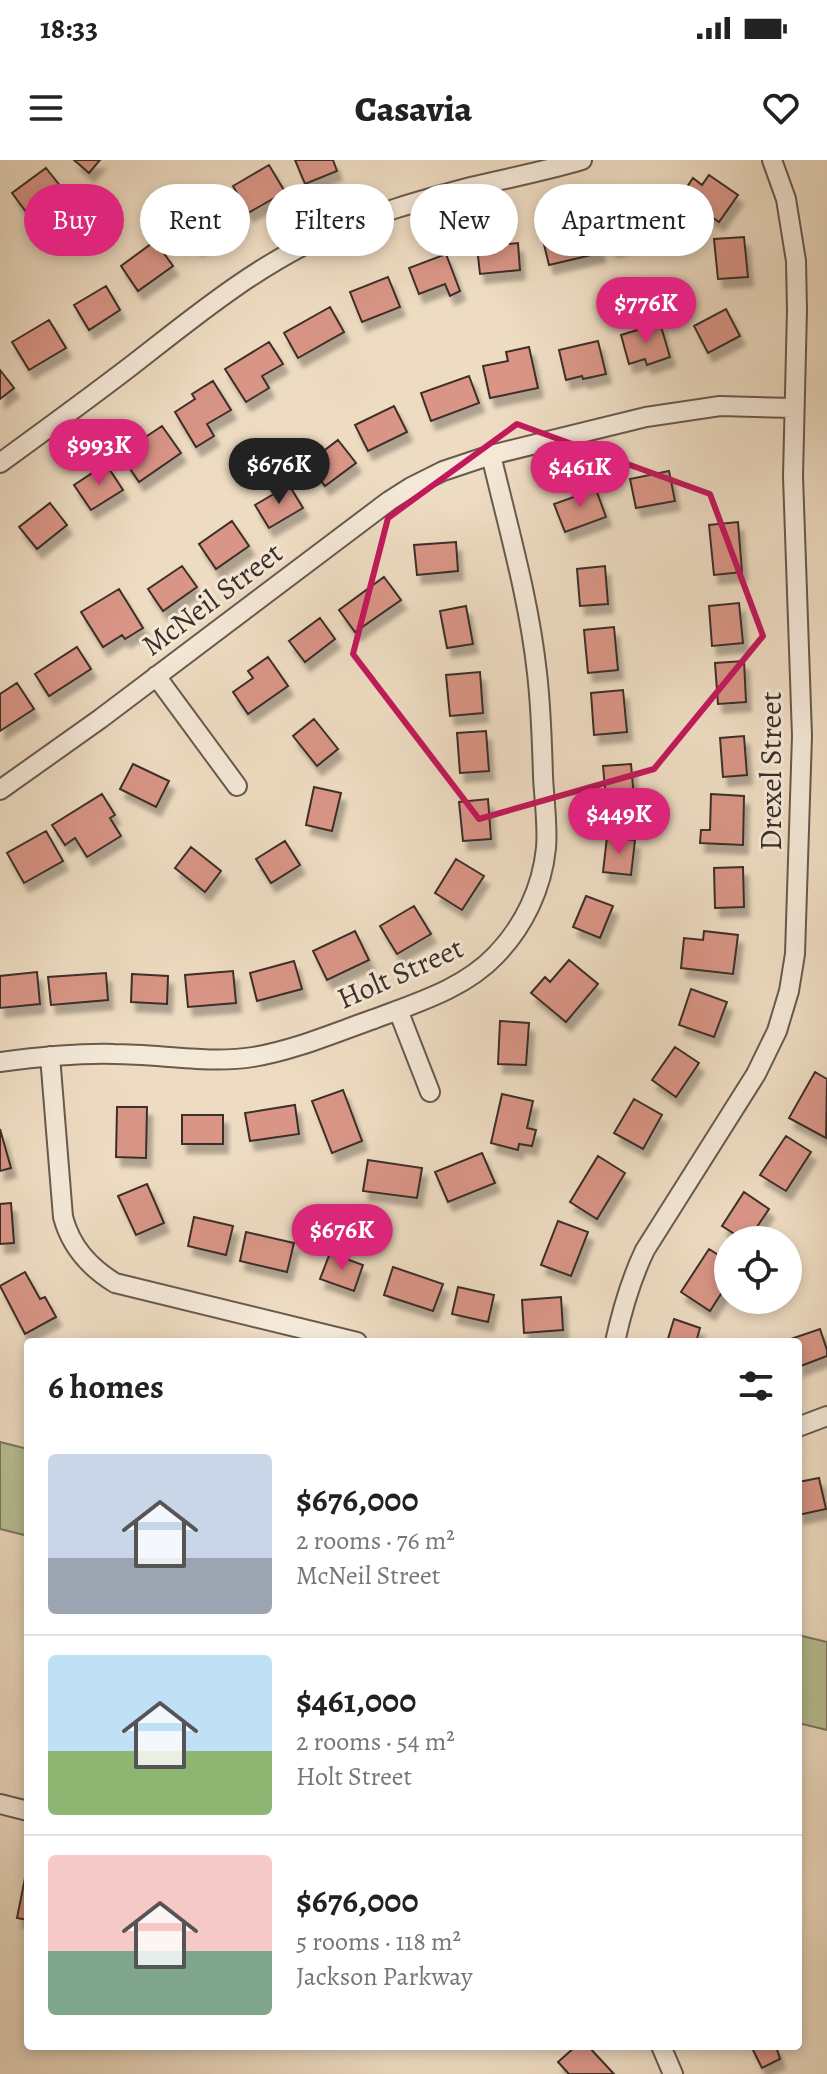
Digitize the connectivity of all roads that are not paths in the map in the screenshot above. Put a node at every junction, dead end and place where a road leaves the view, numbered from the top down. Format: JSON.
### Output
{"nodes":[{"id":1,"x":582,"y":160,"type":"edge"},
{"id":2,"x":772,"y":160,"type":"edge"},
{"id":3,"x":793,"y":408,"type":"junction"},
{"id":4,"x":491,"y":455,"type":"junction"},
{"id":5,"x":0,"y":463,"type":"edge"},
{"id":6,"x":156,"y":676,"type":"junction"},
{"id":7,"x":237,"y":786,"type":"dead end"},
{"id":8,"x":0,"y":790,"type":"edge"},
{"id":9,"x":398,"y":1010,"type":"junction"},
{"id":10,"x":50,"y":1056,"type":"junction"},
{"id":11,"x":0,"y":1062,"type":"edge"},
{"id":12,"x":430,"y":1092,"type":"dead end"},
{"id":13,"x":341,"y":1338,"type":"edge"},
{"id":14,"x":616,"y":1338,"type":"edge"},
{"id":15,"x":827,"y":1416,"type":"edge"},
{"id":16,"x":802,"y":1425,"type":"edge"},
{"id":17,"x":0,"y":1804,"type":"edge"},
{"id":18,"x":24,"y":1810,"type":"edge"},
{"id":19,"x":663,"y":2050,"type":"edge"},
{"id":20,"x":673,"y":2074,"type":"edge"}],
"edges":[{"from":1,"to":5,"type":"street"},
{"from":2,"to":3,"type":"street","name":"Drexel Street"},
{"from":3,"to":4,"type":"street","name":"McNeil Street"},
{"from":3,"to":14,"type":"street","name":"Drexel Street"},
{"from":4,"to":6,"type":"street","name":"McNeil Street"},
{"from":4,"to":9,"type":"street","name":"Holt Street"},
{"from":6,"to":7,"type":"street"},
{"from":6,"to":8,"type":"street","name":"McNeil Street"},
{"from":9,"to":10,"type":"street","name":"Holt Street"},
{"from":9,"to":12,"type":"street"},
{"from":10,"to":11,"type":"street","name":"Holt Street"},
{"from":10,"to":13,"type":"street"},
{"from":15,"to":16,"type":"street"},
{"from":17,"to":18,"type":"street"},
{"from":19,"to":20,"type":"street"}]}
